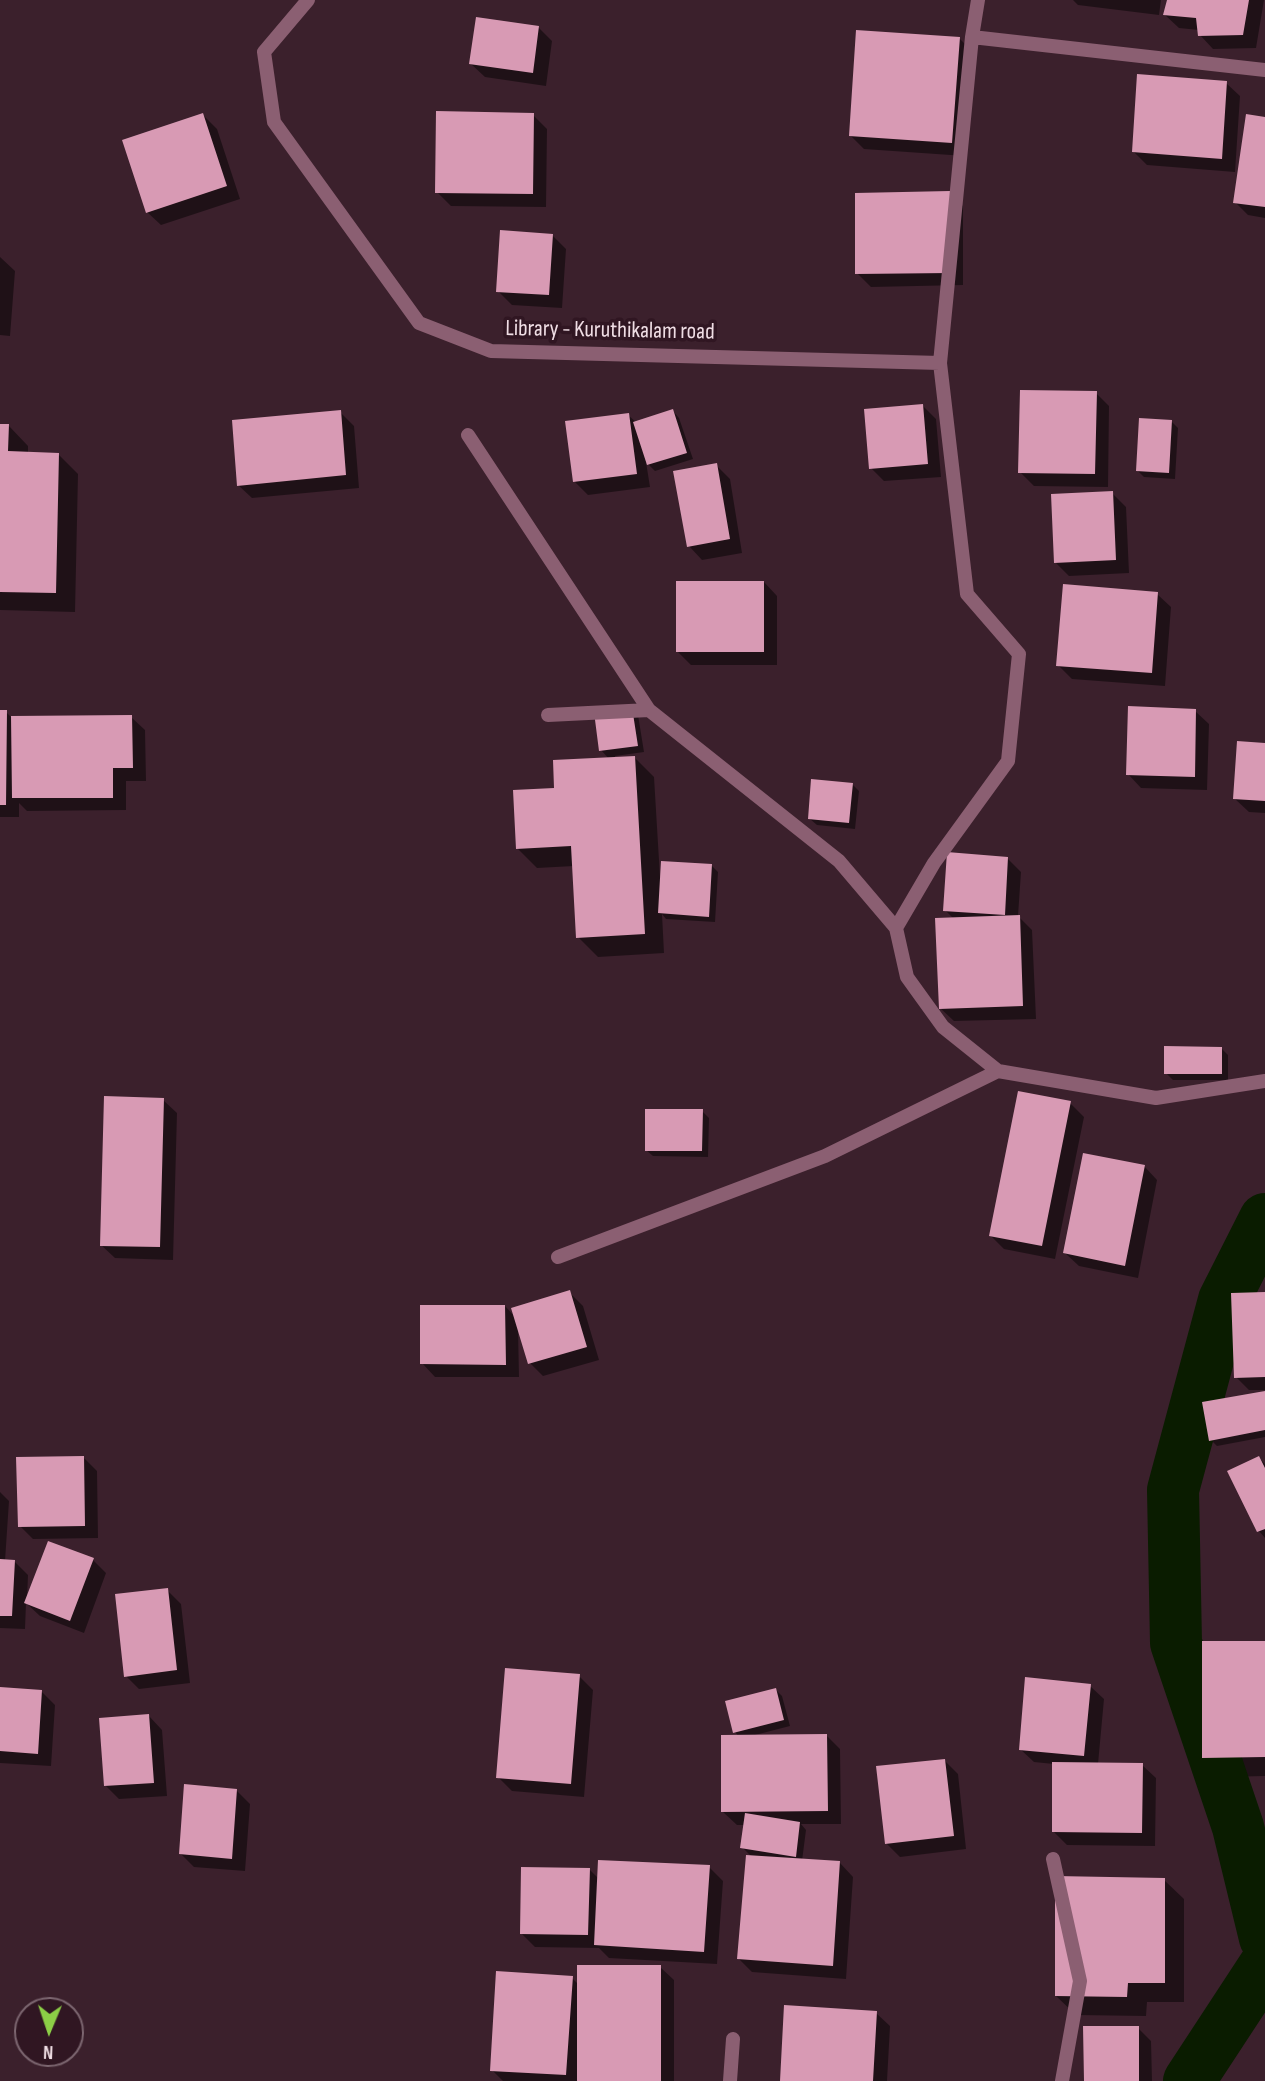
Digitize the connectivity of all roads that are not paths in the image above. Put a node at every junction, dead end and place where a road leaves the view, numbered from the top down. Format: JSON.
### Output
{"nodes":[{"id":1,"x":308,"y":0,"type":"edge"},
{"id":2,"x":978,"y":0,"type":"edge"},
{"id":3,"x":972,"y":37,"type":"junction"},
{"id":4,"x":1265,"y":71,"type":"edge"},
{"id":5,"x":940,"y":363,"type":"junction"},
{"id":6,"x":468,"y":435,"type":"dead end"},
{"id":7,"x":649,"y":710,"type":"junction"},
{"id":8,"x":548,"y":715,"type":"dead end"},
{"id":9,"x":896,"y":928,"type":"junction"},
{"id":10,"x":998,"y":1071,"type":"junction"},
{"id":11,"x":1265,"y":1081,"type":"edge"},
{"id":12,"x":558,"y":1257,"type":"dead end"},
{"id":13,"x":1053,"y":1859,"type":"dead end"},
{"id":14,"x":733,"y":2039,"type":"dead end"},
{"id":15,"x":730,"y":2081,"type":"edge"},
{"id":16,"x":1062,"y":2081,"type":"edge"}],
"edges":[{"from":1,"to":5,"type":"street","name":"Library - Kuruthikalam road"},
{"from":2,"to":3,"type":"street"},
{"from":3,"to":4,"type":"street"},
{"from":3,"to":5,"type":"street"},
{"from":5,"to":9,"type":"street"},
{"from":6,"to":7,"type":"street"},
{"from":7,"to":8,"type":"street"},
{"from":7,"to":9,"type":"street"},
{"from":9,"to":10,"type":"street"},
{"from":10,"to":11,"type":"street"},
{"from":10,"to":12,"type":"street"},
{"from":13,"to":16,"type":"street"},
{"from":14,"to":15,"type":"street"}]}
